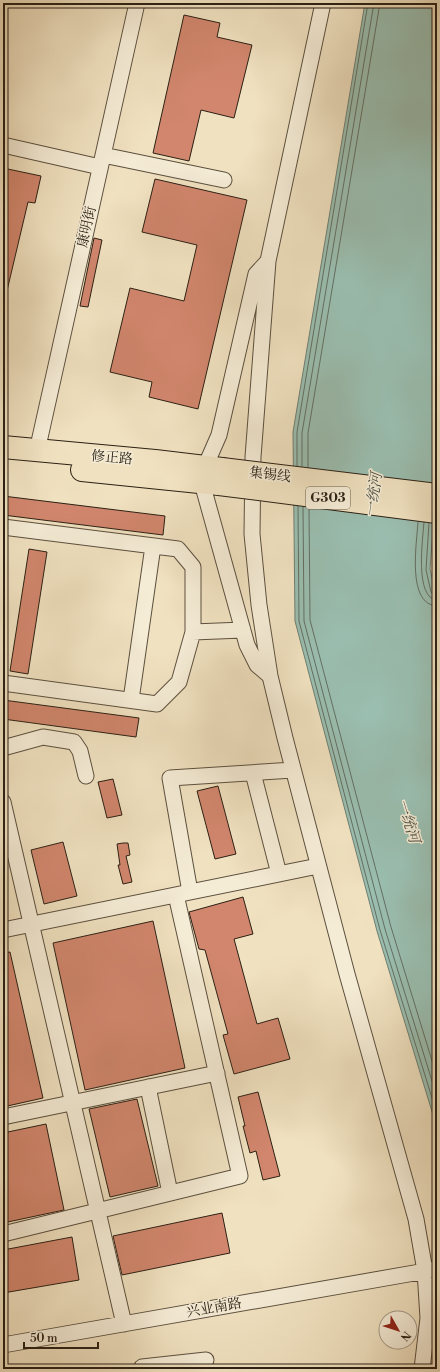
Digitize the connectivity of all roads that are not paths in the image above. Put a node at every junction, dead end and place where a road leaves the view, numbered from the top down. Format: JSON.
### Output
{"nodes":[{"id":1,"x":137,"y":3,"type":"edge"},
{"id":2,"x":323,"y":3,"type":"edge"},
{"id":3,"x":3,"y":145,"type":"edge"},
{"id":4,"x":101,"y":161,"type":"junction"},
{"id":5,"x":224,"y":180,"type":"dead end"},
{"id":6,"x":268,"y":261,"type":"junction"},
{"id":7,"x":3,"y":447,"type":"edge"},
{"id":8,"x":37,"y":450,"type":"junction"},
{"id":9,"x":3,"y":462,"type":"edge"},
{"id":10,"x":212,"y":476,"type":"junction"},
{"id":11,"x":437,"y":495,"type":"edge"},
{"id":12,"x":437,"y":512,"type":"edge"},
{"id":13,"x":3,"y":527,"type":"edge"},
{"id":14,"x":153,"y":546,"type":"junction"},
{"id":15,"x":243,"y":630,"type":"junction"},
{"id":16,"x":193,"y":632,"type":"junction"},
{"id":17,"x":270,"y":676,"type":"junction"},
{"id":18,"x":3,"y":683,"type":"edge"},
{"id":19,"x":131,"y":700,"type":"junction"},
{"id":20,"x":3,"y":748,"type":"edge"},
{"id":21,"x":293,"y":770,"type":"junction"},
{"id":22,"x":253,"y":772,"type":"junction"},
{"id":23,"x":86,"y":776,"type":"dead end"},
{"id":24,"x":3,"y":802,"type":"edge"},
{"id":25,"x":318,"y":866,"type":"junction"},
{"id":26,"x":279,"y":874,"type":"junction"},
{"id":27,"x":183,"y":894,"type":"junction"},
{"id":28,"x":31,"y":924,"type":"junction"},
{"id":29,"x":3,"y":930,"type":"edge"},
{"id":30,"x":217,"y":1072,"type":"junction"},
{"id":31,"x":148,"y":1087,"type":"junction"},
{"id":32,"x":72,"y":1102,"type":"junction"},
{"id":33,"x":3,"y":1117,"type":"edge"},
{"id":34,"x":170,"y":1193,"type":"junction"},
{"id":35,"x":98,"y":1210,"type":"junction"},
{"id":36,"x":3,"y":1234,"type":"edge"},
{"id":37,"x":431,"y":1270,"type":"edge"},
{"id":38,"x":124,"y":1324,"type":"junction"},
{"id":39,"x":3,"y":1345,"type":"edge"},
{"id":40,"x":206,"y":1360,"type":"dead end"},
{"id":41,"x":142,"y":1369,"type":"edge"},
{"id":42,"x":422,"y":1369,"type":"edge"}],
"edges":[{"from":1,"to":4,"type":"street","name":"康明街"},
{"from":2,"to":6,"type":"street"},
{"from":3,"to":4,"type":"street"},
{"from":4,"to":5,"type":"street"},
{"from":4,"to":8,"type":"street","name":"康明街"},
{"from":6,"to":10,"type":"street"},
{"from":6,"to":17,"type":"street"},
{"from":7,"to":8,"type":"highway","name":"修正路","number":"G303"},
{"from":8,"to":10,"type":"highway","name":"修正路","number":"G303"},
{"from":9,"to":10,"type":"highway","name":"修正路","number":"G303"},
{"from":10,"to":11,"type":"highway","name":"集锡线","number":"G303","bridge":true},
{"from":10,"to":12,"type":"highway","number":"G303","bridge":true},
{"from":10,"to":15,"type":"street"},
{"from":13,"to":14,"type":"street"},
{"from":14,"to":16,"type":"street"},
{"from":14,"to":19,"type":"street"},
{"from":15,"to":16,"type":"street"},
{"from":15,"to":17,"type":"street"},
{"from":16,"to":19,"type":"street"},
{"from":17,"to":21,"type":"street"},
{"from":18,"to":19,"type":"street"},
{"from":20,"to":23,"type":"street"},
{"from":21,"to":22,"type":"street"},
{"from":21,"to":25,"type":"street"},
{"from":22,"to":26,"type":"street"},
{"from":22,"to":27,"type":"street"},
{"from":24,"to":28,"type":"street"},
{"from":25,"to":26,"type":"street"},
{"from":25,"to":37,"type":"street"},
{"from":26,"to":27,"type":"street"},
{"from":27,"to":28,"type":"street"},
{"from":27,"to":30,"type":"street"},
{"from":28,"to":29,"type":"street"},
{"from":28,"to":32,"type":"street"},
{"from":30,"to":31,"type":"street"},
{"from":30,"to":34,"type":"street"},
{"from":31,"to":32,"type":"street"},
{"from":31,"to":34,"type":"street"},
{"from":32,"to":33,"type":"street"},
{"from":32,"to":35,"type":"street"},
{"from":34,"to":35,"type":"street"},
{"from":35,"to":36,"type":"street"},
{"from":35,"to":38,"type":"street"},
{"from":37,"to":38,"type":"street","name":"兴业南路"},
{"from":37,"to":42,"type":"street"},
{"from":38,"to":39,"type":"street","name":"兴业南路"},
{"from":40,"to":41,"type":"street"}]}
